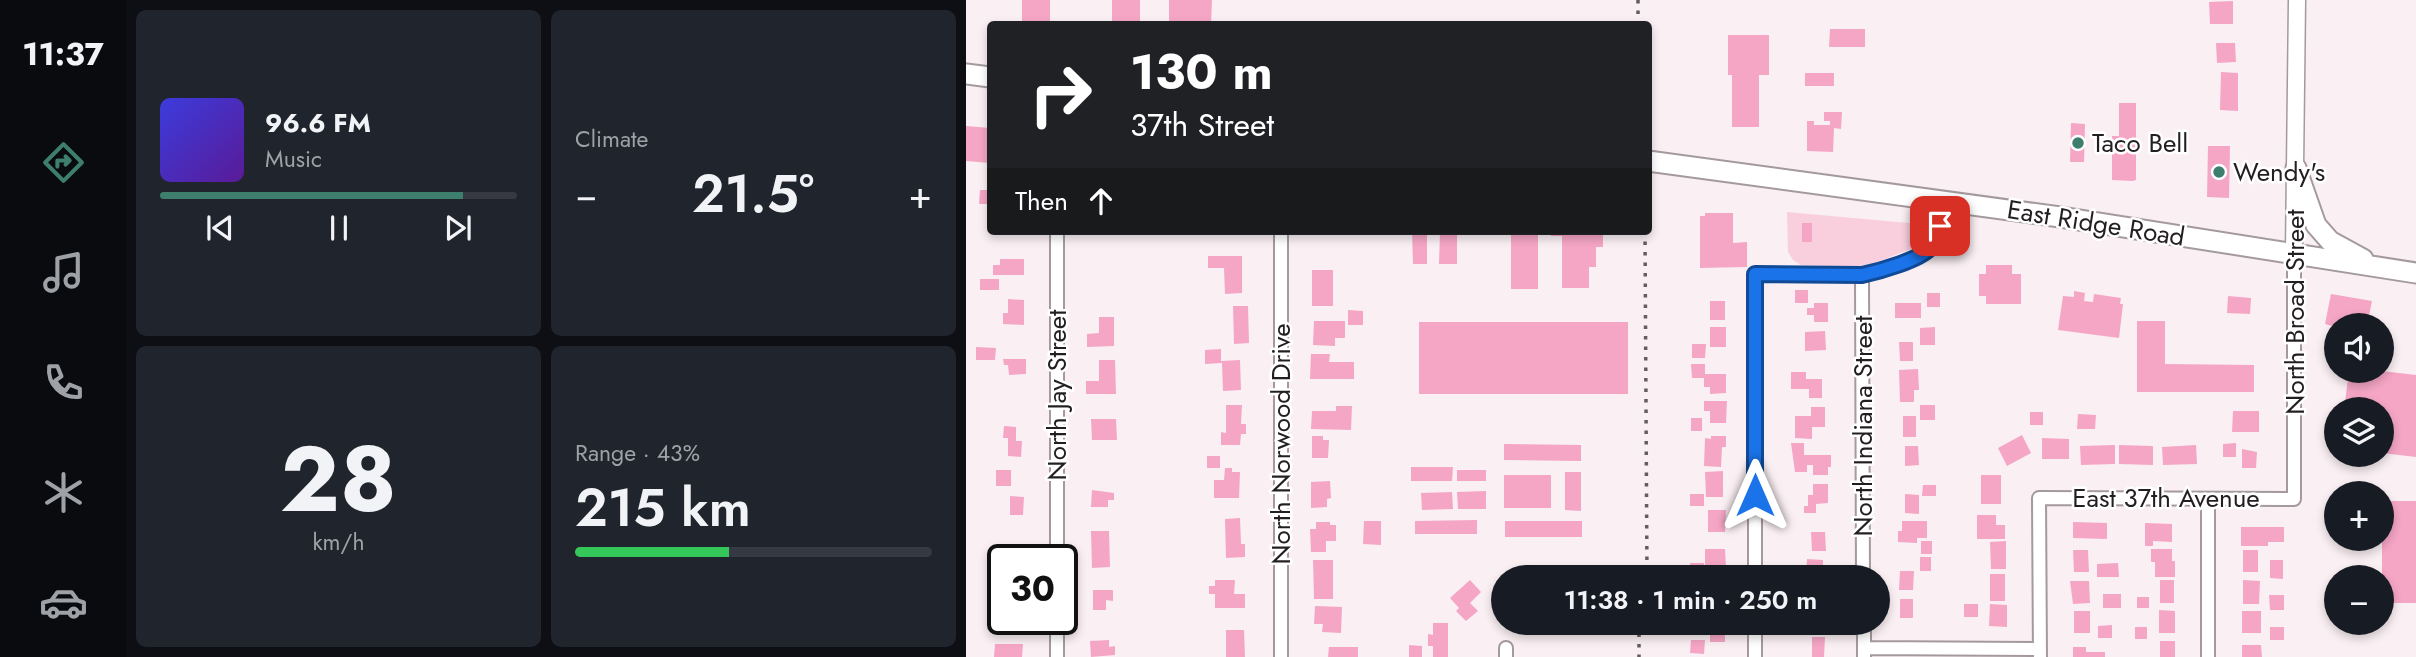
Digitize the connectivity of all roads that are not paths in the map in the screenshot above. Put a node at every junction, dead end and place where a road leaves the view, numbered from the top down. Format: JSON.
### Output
{"nodes":[{"id":1,"x":2297,"y":0,"type":"edge"},
{"id":2,"x":966,"y":74,"type":"edge"},
{"id":3,"x":987,"y":77,"type":"edge"},
{"id":4,"x":1652,"y":161,"type":"edge"},
{"id":5,"x":2296,"y":168,"type":"junction"},
{"id":6,"x":1943,"y":201,"type":"junction"},
{"id":7,"x":1058,"y":235,"type":"edge"},
{"id":8,"x":1281,"y":235,"type":"edge"},
{"id":9,"x":2294,"y":253,"type":"junction"},
{"id":10,"x":2376,"y":267,"type":"junction"},
{"id":11,"x":2416,"y":273,"type":"edge"},
{"id":12,"x":1862,"y":275,"type":"junction"},
{"id":13,"x":2208,"y":499,"type":"junction"},
{"id":14,"x":2294,"y":499,"type":"joint"},
{"id":15,"x":1057,"y":544,"type":"edge"},
{"id":16,"x":1755,"y":565,"type":"edge"},
{"id":17,"x":1863,"y":565,"type":"edge"},
{"id":18,"x":1057,"y":635,"type":"edge"},
{"id":19,"x":1755,"y":635,"type":"edge"},
{"id":20,"x":1864,"y":635,"type":"edge"},
{"id":21,"x":1864,"y":653,"type":"edge"},
{"id":22,"x":2040,"y":653,"type":"edge"},
{"id":23,"x":1057,"y":657,"type":"edge"},
{"id":24,"x":1281,"y":657,"type":"edge"},
{"id":25,"x":1755,"y":657,"type":"edge"},
{"id":26,"x":2208,"y":657,"type":"edge"}],
"edges":[{"from":1,"to":5,"type":"street","name":"North Broad Street"},
{"from":2,"to":3,"type":"main road"},
{"from":4,"to":6,"type":"main road","name":"East Ridge Road"},
{"from":5,"to":9,"type":"street","name":"North Broad Street"},
{"from":5,"to":10,"type":"main road"},
{"from":6,"to":9,"type":"main road","name":"East Ridge Road"},
{"from":6,"to":12,"type":"street"},
{"from":7,"to":15,"type":"street","name":"North Jay Street"},
{"from":8,"to":24,"type":"street","name":"North Norwood Drive"},
{"from":9,"to":10,"type":"main road","name":"East Ridge Road"},
{"from":9,"to":14,"type":"street","name":"North Broad Street"},
{"from":10,"to":11,"type":"main road","name":"East Ridge Road"},
{"from":12,"to":16,"type":"street"},
{"from":12,"to":17,"type":"street","name":"North Indiana Street"},
{"from":13,"to":14,"type":"street","name":"East 37th Avenue"},
{"from":13,"to":22,"type":"street","name":"East 37th Avenue"},
{"from":13,"to":26,"type":"street"},
{"from":18,"to":23,"type":"street"},
{"from":19,"to":25,"type":"street"},
{"from":20,"to":21,"type":"street"},
{"from":21,"to":22,"type":"street"}]}
